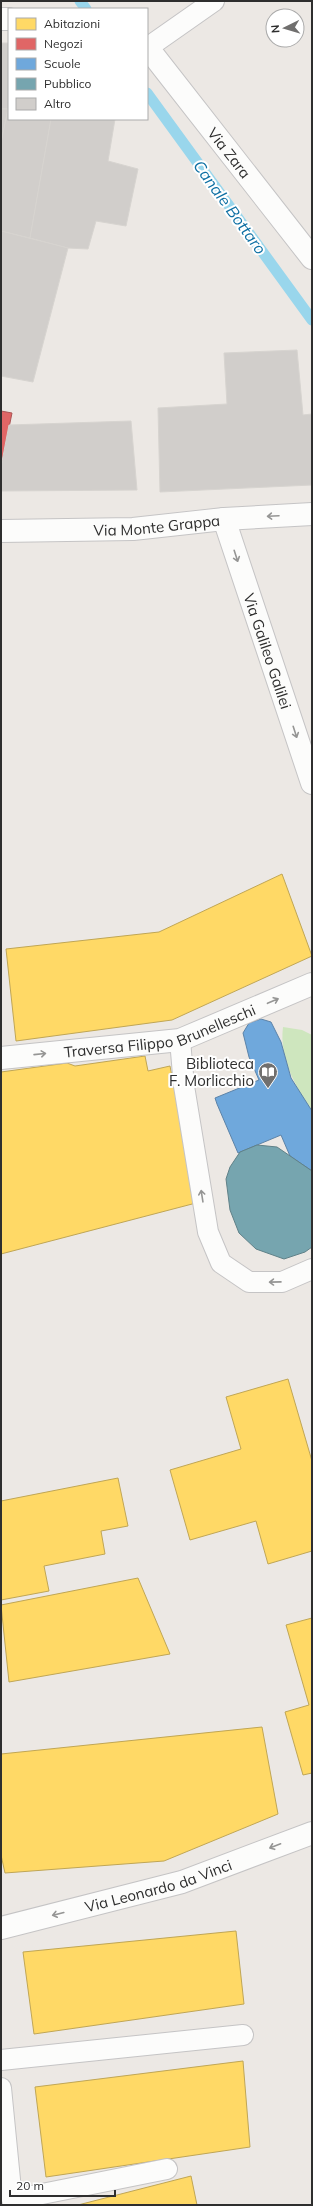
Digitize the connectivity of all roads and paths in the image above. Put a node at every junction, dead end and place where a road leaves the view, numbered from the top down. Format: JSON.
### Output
{"nodes":[{"id":1,"x":214,"y":1,"type":"edge"},
{"id":2,"x":148,"y":46,"type":"edge"},
{"id":3,"x":148,"y":48,"type":"edge"},
{"id":4,"x":312,"y":258,"type":"edge"},
{"id":5,"x":312,"y":514,"type":"edge"},
{"id":6,"x":224,"y":519,"type":"junction"},
{"id":7,"x":1,"y":531,"type":"edge"},
{"id":8,"x":312,"y":783,"type":"edge"},
{"id":9,"x":312,"y":984,"type":"edge"},
{"id":10,"x":180,"y":1040,"type":"junction"},
{"id":11,"x":1,"y":1058,"type":"edge"},
{"id":12,"x":312,"y":1269,"type":"edge"},
{"id":13,"x":312,"y":1833,"type":"edge"},
{"id":14,"x":1,"y":1928,"type":"edge"},
{"id":15,"x":243,"y":2035,"type":"dead end"},
{"id":16,"x":1,"y":2060,"type":"edge"},
{"id":17,"x":1,"y":2088,"type":"edge"},
{"id":18,"x":167,"y":2169,"type":"dead end"}],
"edges":[{"from":1,"to":2,"type":"lane"},
{"from":3,"to":4,"type":"street","name":"Via Zara"},
{"from":5,"to":6,"type":"street","name":"Via Monte Grappa","one_way":true},
{"from":6,"to":7,"type":"street","name":"Via Monte Grappa"},
{"from":6,"to":8,"type":"street","name":"Via Galileo Galilei","one_way":true},
{"from":10,"to":9,"type":"street","name":"Traversa Filippo Brunelleschi","one_way":true},
{"from":11,"to":10,"type":"street","name":"Traversa Filippo Brunelleschi","one_way":true},
{"from":12,"to":10,"type":"lane","one_way":true},
{"from":13,"to":14,"type":"street","name":"Via Leonardo da Vinci","one_way":true},
{"from":15,"to":16,"type":"lane"},
{"from":17,"to":18,"type":"lane"}]}
